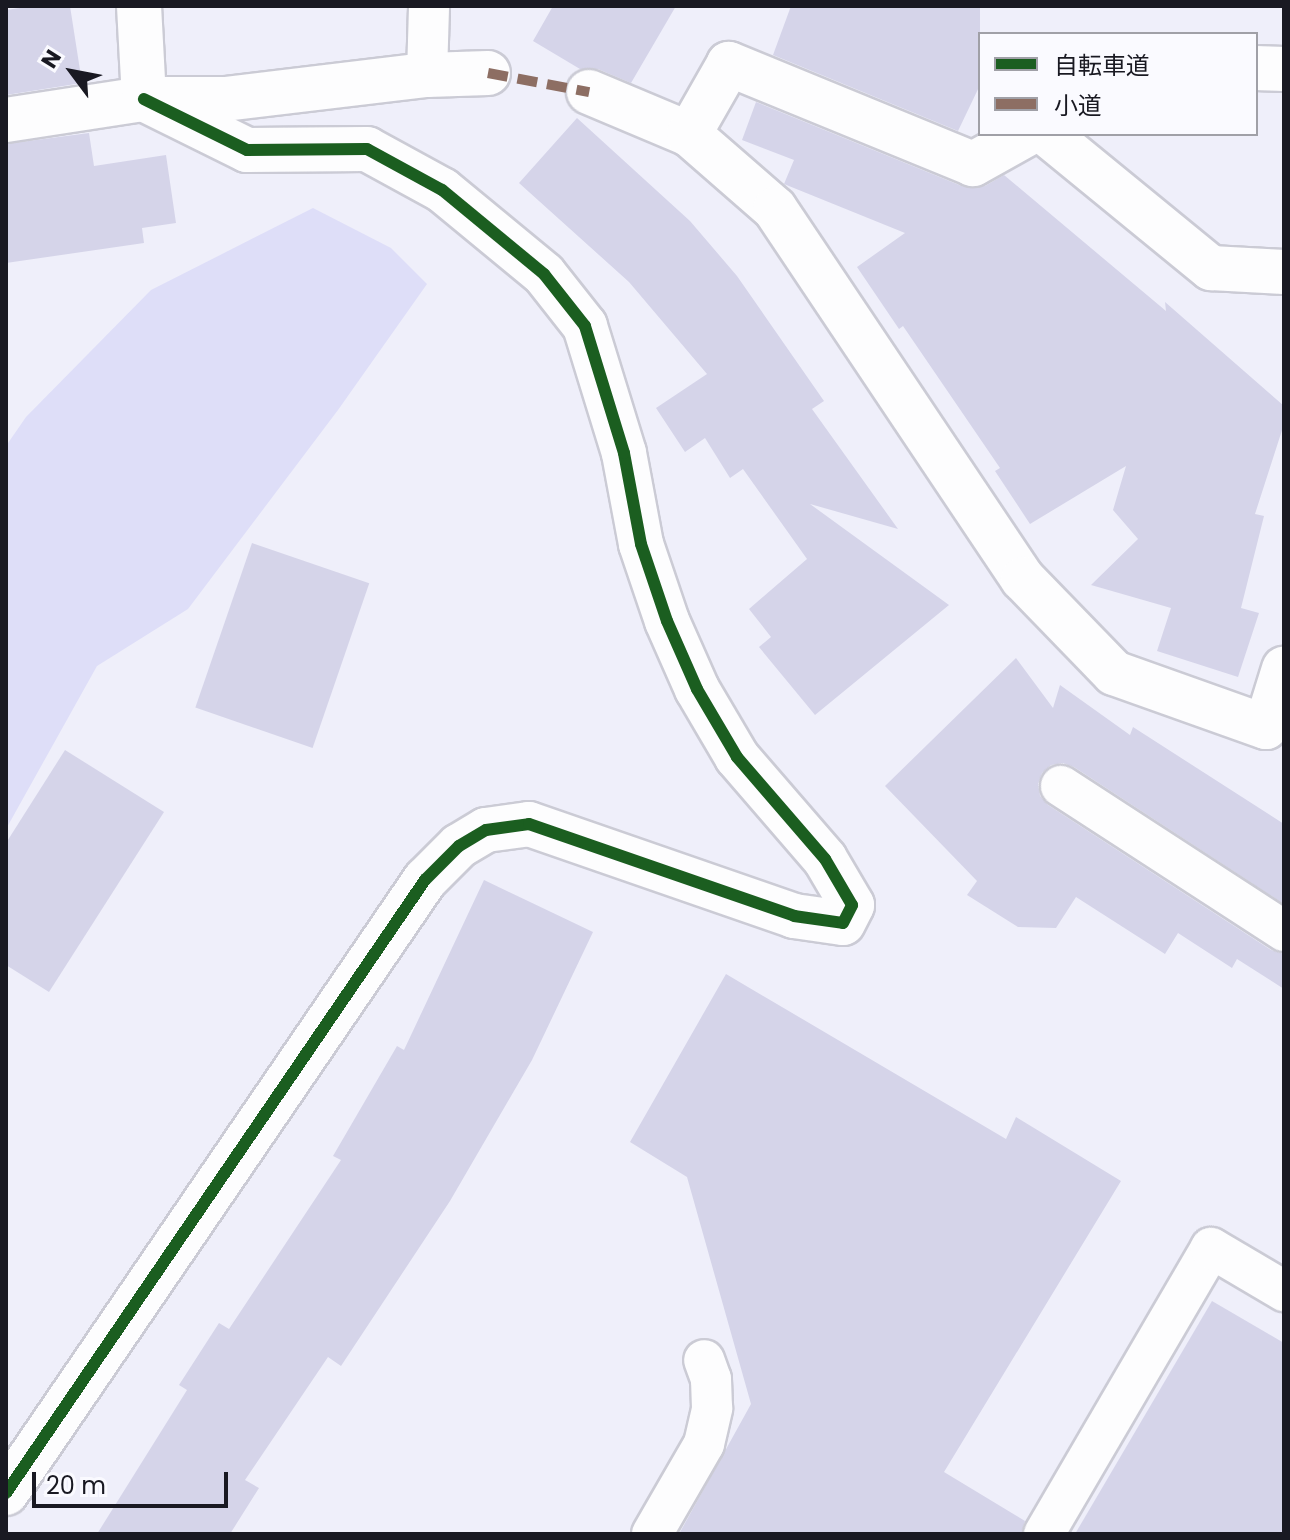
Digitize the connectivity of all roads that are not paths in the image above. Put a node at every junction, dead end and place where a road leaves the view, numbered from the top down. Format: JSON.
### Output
{"nodes":[{"id":1,"x":139,"y":6,"type":"edge"},
{"id":2,"x":429,"y":6,"type":"edge"},
{"id":3,"x":1258,"y":68,"type":"edge"},
{"id":4,"x":1284,"y":69,"type":"edge"},
{"id":5,"x":488,"y":73,"type":"dead end"},
{"id":6,"x":427,"y":75,"type":"junction"},
{"id":7,"x":589,"y":92,"type":"dead end"},
{"id":8,"x":144,"y":99,"type":"junction"},
{"id":9,"x":6,"y":120,"type":"edge"},
{"id":10,"x":689,"y":134,"type":"junction"},
{"id":11,"x":1023,"y":136,"type":"edge"},
{"id":12,"x":1049,"y":136,"type":"edge"},
{"id":13,"x":1284,"y":272,"type":"edge"},
{"id":14,"x":1284,"y":669,"type":"edge"},
{"id":15,"x":1061,"y":786,"type":"dead end"},
{"id":16,"x":1284,"y":931,"type":"edge"},
{"id":17,"x":1284,"y":1291,"type":"edge"},
{"id":18,"x":704,"y":1360,"type":"dead end"},
{"id":19,"x":6,"y":1493,"type":"edge"},
{"id":20,"x":652,"y":1534,"type":"edge"},
{"id":21,"x":1044,"y":1534,"type":"edge"}],
"edges":[{"from":1,"to":8,"type":"street"},
{"from":2,"to":6,"type":"lane"},
{"from":3,"to":4,"type":"street"},
{"from":5,"to":6,"type":"street"},
{"from":6,"to":8,"type":"street"},
{"from":7,"to":10,"type":"street"},
{"from":8,"to":9,"type":"street"},
{"from":8,"to":19,"type":"street"},
{"from":10,"to":11,"type":"street"},
{"from":10,"to":14,"type":"street"},
{"from":12,"to":13,"type":"street"},
{"from":15,"to":16,"type":"lane"},
{"from":17,"to":21,"type":"lane"},
{"from":18,"to":20,"type":"lane"}]}
